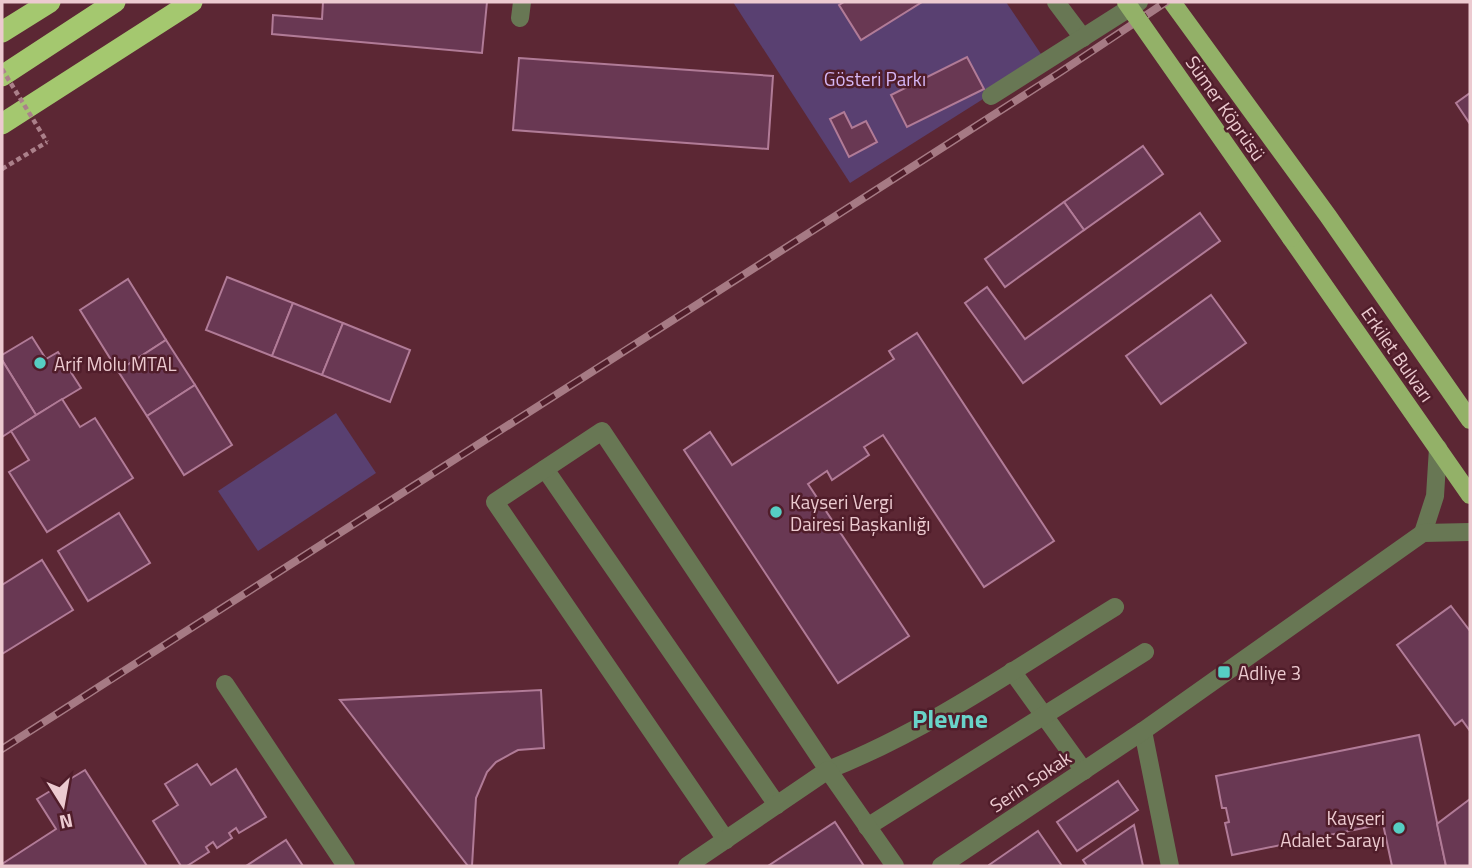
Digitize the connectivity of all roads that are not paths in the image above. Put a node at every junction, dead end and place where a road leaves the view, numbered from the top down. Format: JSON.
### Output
{"nodes":[{"id":1,"x":50,"y":2,"type":"edge"},
{"id":2,"x":115,"y":2,"type":"edge"},
{"id":3,"x":192,"y":2,"type":"edge"},
{"id":4,"x":1056,"y":2,"type":"edge"},
{"id":5,"x":1126,"y":2,"type":"edge"},
{"id":6,"x":1139,"y":2,"type":"edge"},
{"id":7,"x":1172,"y":2,"type":"edge"},
{"id":8,"x":2,"y":32,"type":"edge"},
{"id":9,"x":1083,"y":38,"type":"junction"},
{"id":10,"x":2,"y":76,"type":"edge"},
{"id":11,"x":991,"y":96,"type":"dead end"},
{"id":12,"x":2,"y":124,"type":"edge"},
{"id":13,"x":1328,"y":216,"type":"joint"},
{"id":14,"x":1291,"y":238,"type":"joint"},
{"id":15,"x":1470,"y":420,"type":"edge"},
{"id":16,"x":1438,"y":448,"type":"junction"},
{"id":17,"x":545,"y":469,"type":"junction"},
{"id":18,"x":1470,"y":495,"type":"edge"},
{"id":19,"x":1470,"y":532,"type":"edge"},
{"id":20,"x":1423,"y":533,"type":"junction"},
{"id":21,"x":1115,"y":607,"type":"dead end"},
{"id":22,"x":1145,"y":652,"type":"dead end"},
{"id":23,"x":1012,"y":671,"type":"junction"},
{"id":24,"x":225,"y":684,"type":"dead end"},
{"id":25,"x":1044,"y":716,"type":"junction"},
{"id":26,"x":1143,"y":731,"type":"junction"},
{"id":27,"x":828,"y":770,"type":"junction"},
{"id":28,"x":1084,"y":771,"type":"junction"},
{"id":29,"x":777,"y":805,"type":"junction"},
{"id":30,"x":867,"y":827,"type":"junction"},
{"id":31,"x":726,"y":840,"type":"junction"},
{"id":32,"x":967,"y":859,"type":"edge"},
{"id":33,"x":345,"y":866,"type":"edge"},
{"id":34,"x":687,"y":866,"type":"edge"},
{"id":35,"x":895,"y":866,"type":"edge"},
{"id":36,"x":941,"y":866,"type":"edge"},
{"id":37,"x":1170,"y":866,"type":"edge"}],
"edges":[{"from":1,"to":8,"type":"highway"},
{"from":2,"to":10,"type":"highway"},
{"from":3,"to":12,"type":"highway"},
{"from":4,"to":9,"type":"street"},
{"from":5,"to":14,"type":"main road","name":"Sümer Köprüsü","bridge":true},
{"from":6,"to":9,"type":"street"},
{"from":7,"to":13,"type":"main road","name":"Sümer Köprüsü"},
{"from":9,"to":11,"type":"street"},
{"from":13,"to":15,"type":"main road","name":"Erkilet Bulvarı"},
{"from":14,"to":16,"type":"main road","name":"Erkilet Bulvarı"},
{"from":16,"to":18,"type":"main road","name":"Erkilet Bulvarı"},
{"from":16,"to":20,"type":"street"},
{"from":17,"to":27,"type":"street"},
{"from":17,"to":29,"type":"street"},
{"from":17,"to":31,"type":"street"},
{"from":19,"to":20,"type":"street"},
{"from":20,"to":26,"type":"street","name":"Serin Sokak"},
{"from":21,"to":23,"type":"street"},
{"from":22,"to":25,"type":"street"},
{"from":23,"to":25,"type":"street"},
{"from":23,"to":27,"type":"street"},
{"from":24,"to":33,"type":"street"},
{"from":25,"to":28,"type":"street"},
{"from":25,"to":30,"type":"street"},
{"from":26,"to":28,"type":"street","name":"Serin Sokak"},
{"from":26,"to":37,"type":"street"},
{"from":27,"to":29,"type":"street"},
{"from":27,"to":30,"type":"street"},
{"from":28,"to":32,"type":"street","name":"Serin Sokak"},
{"from":29,"to":31,"type":"street"},
{"from":30,"to":35,"type":"street"},
{"from":31,"to":34,"type":"street"},
{"from":32,"to":36,"type":"street","name":"Serin Sokak"}]}
